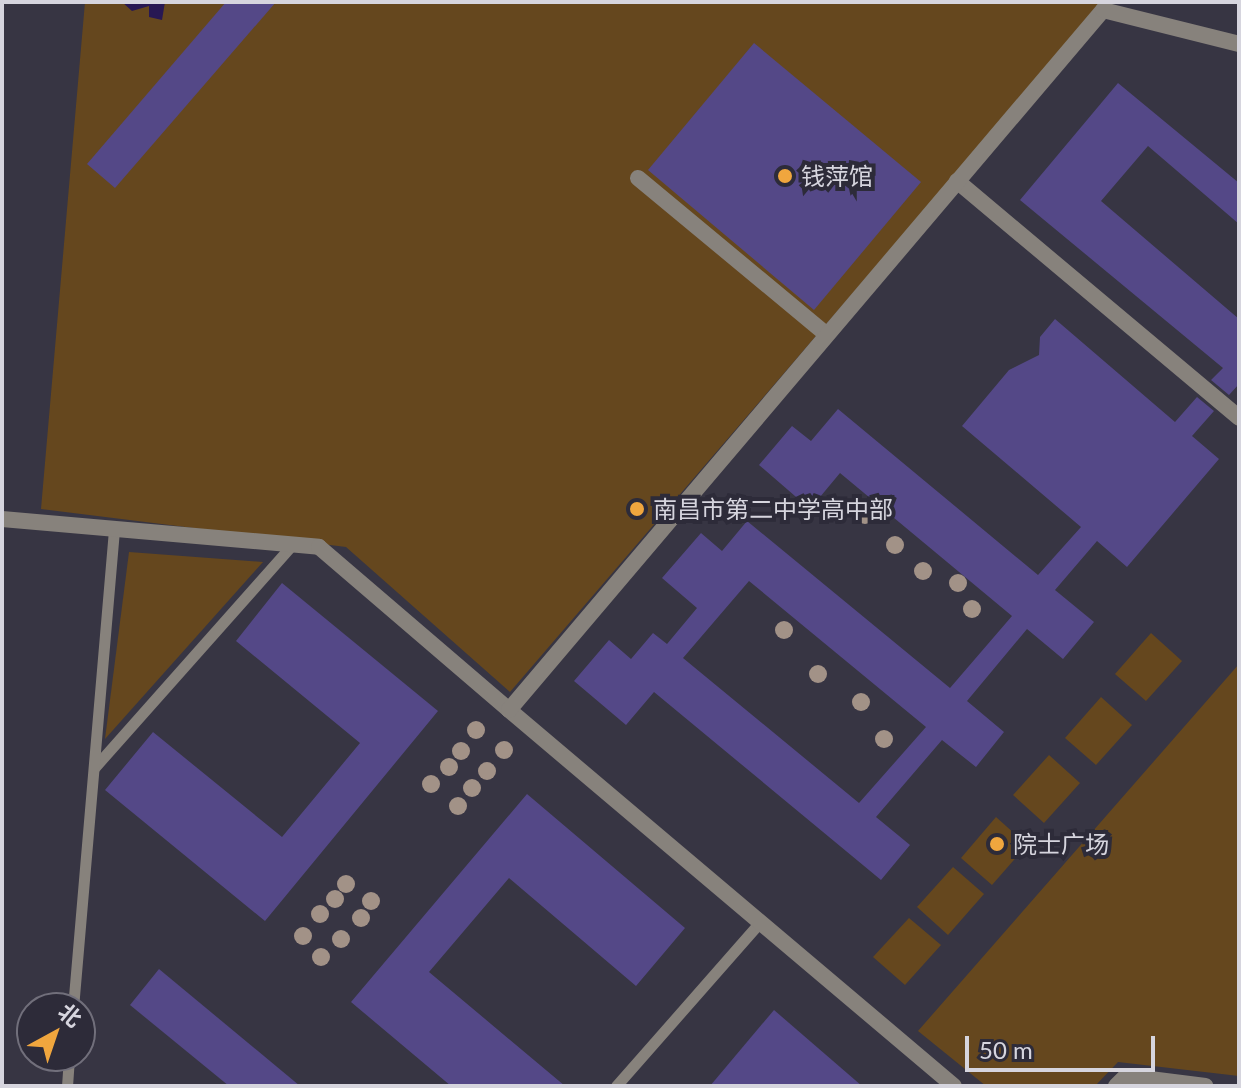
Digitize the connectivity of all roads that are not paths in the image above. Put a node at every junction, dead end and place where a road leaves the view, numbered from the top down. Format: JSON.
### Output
{"nodes":[{"id":1,"x":1239,"y":44,"type":"edge"},
{"id":2,"x":638,"y":178,"type":"dead end"},
{"id":3,"x":957,"y":181,"type":"junction"},
{"id":4,"x":826,"y":334,"type":"junction"},
{"id":5,"x":1239,"y":418,"type":"edge"},
{"id":6,"x":2,"y":519,"type":"edge"},
{"id":7,"x":114,"y":530,"type":"junction"},
{"id":8,"x":293,"y":544,"type":"junction"},
{"id":9,"x":509,"y":710,"type":"junction"},
{"id":10,"x":94,"y":768,"type":"junction"},
{"id":11,"x":761,"y":921,"type":"junction"},
{"id":12,"x":74,"y":992,"type":"edge"},
{"id":13,"x":616,"y":1086,"type":"edge"},
{"id":14,"x":954,"y":1086,"type":"edge"},
{"id":15,"x":1116,"y":1086,"type":"edge"},
{"id":16,"x":1205,"y":1086,"type":"edge"}],
"edges":[{"from":1,"to":3,"type":"street"},
{"from":2,"to":4,"type":"street"},
{"from":3,"to":4,"type":"street"},
{"from":3,"to":5,"type":"street"},
{"from":4,"to":9,"type":"street"},
{"from":6,"to":7,"type":"street"},
{"from":7,"to":8,"type":"street"},
{"from":7,"to":10,"type":"lane"},
{"from":8,"to":9,"type":"street"},
{"from":8,"to":10,"type":"lane"},
{"from":9,"to":11,"type":"street"},
{"from":10,"to":12,"type":"lane"},
{"from":11,"to":13,"type":"lane"},
{"from":11,"to":14,"type":"street"},
{"from":15,"to":16,"type":"street"}]}
